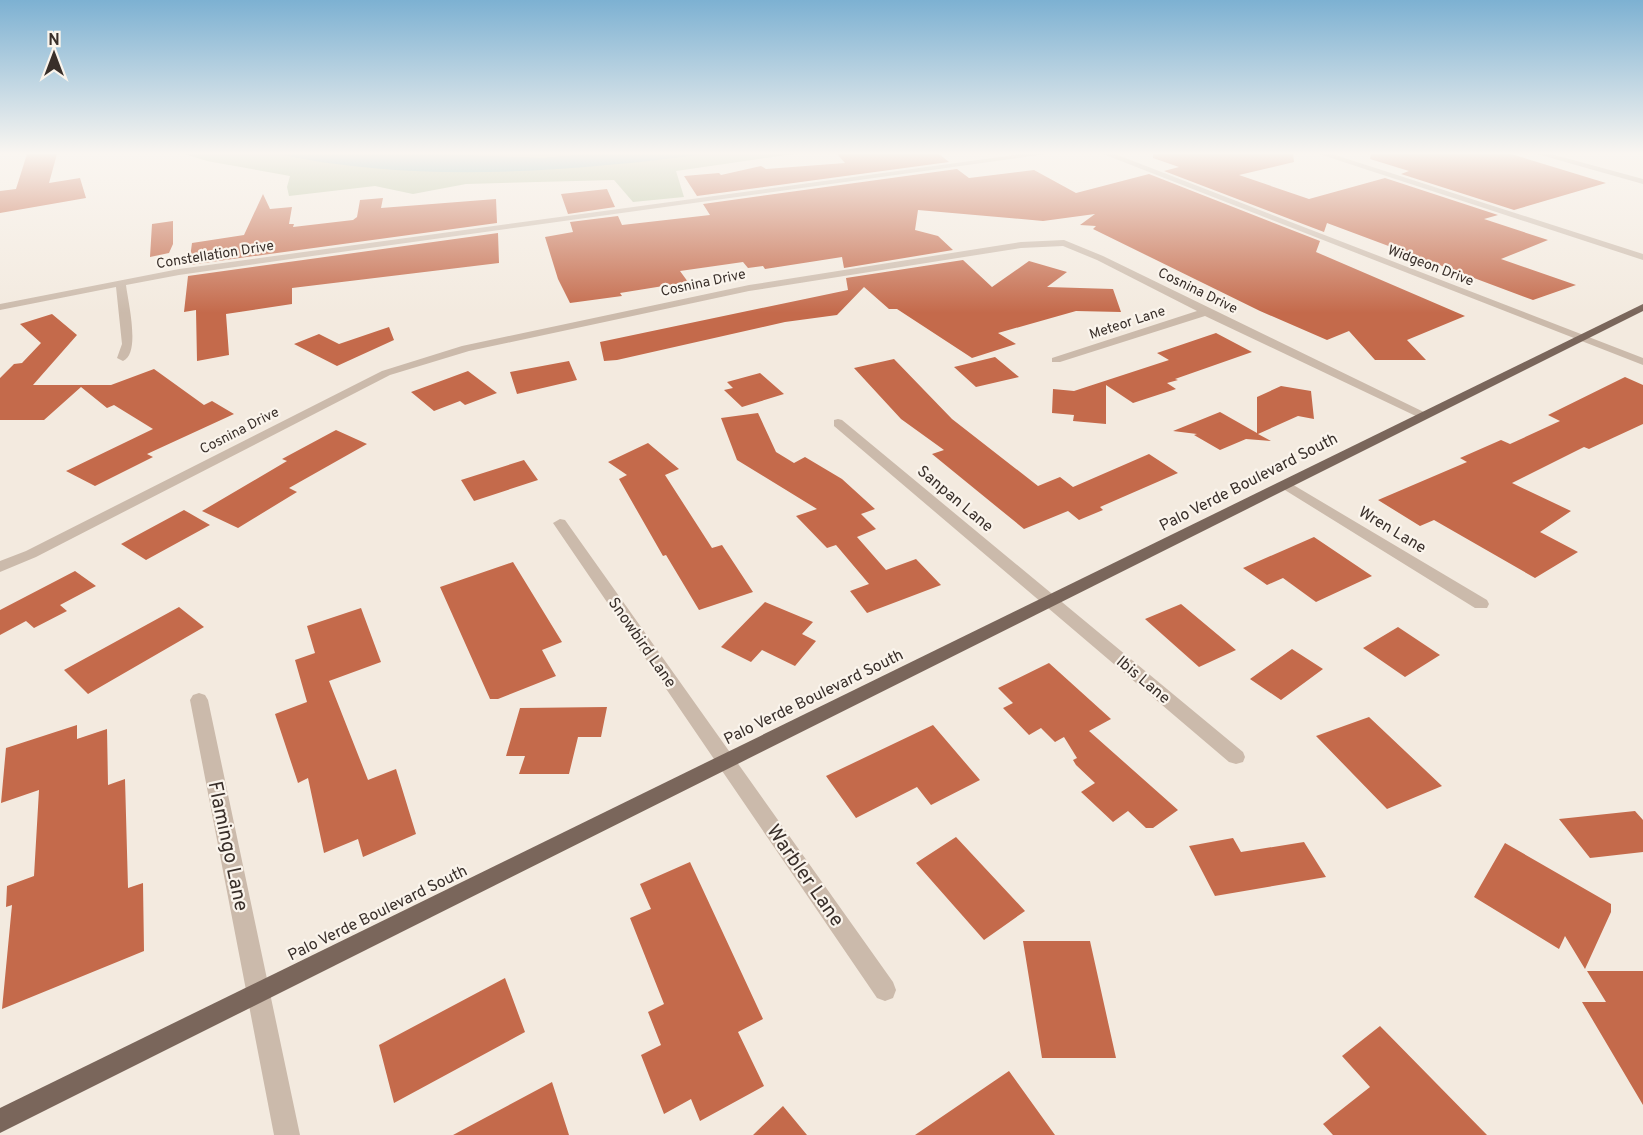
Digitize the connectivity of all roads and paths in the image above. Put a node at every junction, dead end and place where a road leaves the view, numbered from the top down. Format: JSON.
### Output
{"nodes":[{"id":1,"x":663,"y":207,"type":"edge"},
{"id":2,"x":1243,"y":207,"type":"edge"},
{"id":3,"x":1488,"y":207,"type":"edge"},
{"id":4,"x":1643,"y":257,"type":"edge"},
{"id":5,"x":121,"y":283,"type":"junction"},
{"id":6,"x":0,"y":307,"type":"edge"},
{"id":7,"x":1643,"y":307,"type":"edge"},
{"id":8,"x":1206,"y":312,"type":"junction"},
{"id":9,"x":1581,"y":339,"type":"junction"},
{"id":10,"x":123,"y":358,"type":"dead end"},
{"id":11,"x":1056,"y":360,"type":"dead end"},
{"id":12,"x":1643,"y":362,"type":"edge"},
{"id":13,"x":1424,"y":415,"type":"junction"},
{"id":14,"x":838,"y":423,"type":"dead end"},
{"id":15,"x":1285,"y":484,"type":"junction"},
{"id":16,"x":560,"y":524,"type":"dead end"},
{"id":17,"x":0,"y":567,"type":"edge"},
{"id":18,"x":1052,"y":601,"type":"junction"},
{"id":19,"x":1481,"y":604,"type":"dead end"},
{"id":20,"x":199,"y":700,"type":"dead end"},
{"id":21,"x":1236,"y":757,"type":"dead end"},
{"id":22,"x":726,"y":761,"type":"junction"},
{"id":23,"x":885,"y":990,"type":"dead end"},
{"id":24,"x":260,"y":993,"type":"junction"},
{"id":25,"x":0,"y":1121,"type":"edge"},
{"id":26,"x":287,"y":1135,"type":"edge"}],
"edges":[{"from":1,"to":5,"type":"street","name":"Constellation Drive"},
{"from":2,"to":9,"type":"street","name":"Widgeon Drive"},
{"from":3,"to":4,"type":"street"},
{"from":5,"to":6,"type":"street","name":"Constellation Drive"},
{"from":5,"to":10,"type":"street"},
{"from":7,"to":9,"type":"main road","name":"Palo Verde Boulevard South"},
{"from":8,"to":11,"type":"street","name":"Meteor Lane"},
{"from":8,"to":13,"type":"street","name":"Cosnina Drive"},
{"from":8,"to":17,"type":"street","name":"Cosnina Drive"},
{"from":9,"to":12,"type":"street","name":"Widgeon Drive"},
{"from":9,"to":13,"type":"main road","name":"Palo Verde Boulevard South"},
{"from":13,"to":15,"type":"main road","name":"Palo Verde Boulevard South"},
{"from":14,"to":18,"type":"street","name":"Sanpan Lane"},
{"from":15,"to":18,"type":"main road","name":"Palo Verde Boulevard South"},
{"from":15,"to":19,"type":"street","name":"Wren Lane"},
{"from":16,"to":22,"type":"street","name":"Snowbird Lane"},
{"from":18,"to":21,"type":"street","name":"Ibis Lane"},
{"from":18,"to":22,"type":"main road","name":"Palo Verde Boulevard South"},
{"from":20,"to":24,"type":"street","name":"Flamingo Lane"},
{"from":22,"to":23,"type":"street","name":"Warbler Lane"},
{"from":22,"to":24,"type":"main road","name":"Palo Verde Boulevard South"},
{"from":24,"to":25,"type":"main road","name":"Palo Verde Boulevard South"},
{"from":24,"to":26,"type":"street","name":"Flamingo Lane"}]}
